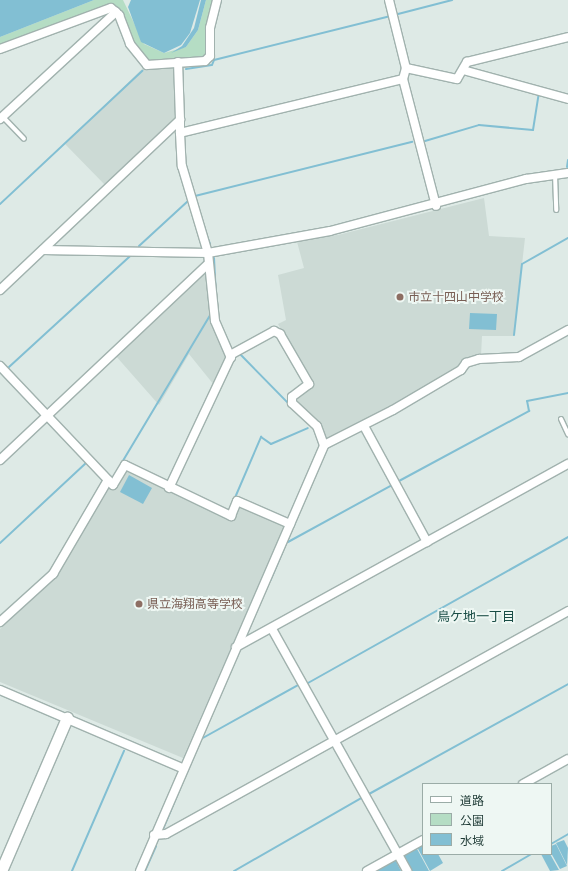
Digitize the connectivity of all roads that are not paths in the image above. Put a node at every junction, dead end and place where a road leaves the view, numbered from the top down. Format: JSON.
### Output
{"nodes":[{"id":1,"x":217,"y":0,"type":"edge"},
{"id":2,"x":389,"y":0,"type":"edge"},
{"id":3,"x":116,"y":12,"type":"junction"},
{"id":4,"x":568,"y":37,"type":"edge"},
{"id":5,"x":0,"y":49,"type":"edge"},
{"id":6,"x":178,"y":62,"type":"junction"},
{"id":7,"x":406,"y":68,"type":"junction"},
{"id":8,"x":463,"y":70,"type":"junction"},
{"id":9,"x":404,"y":79,"type":"junction"},
{"id":10,"x":568,"y":99,"type":"edge"},
{"id":11,"x":1,"y":118,"type":"edge"},
{"id":12,"x":180,"y":120,"type":"junction"},
{"id":13,"x":180,"y":133,"type":"junction"},
{"id":14,"x":24,"y":139,"type":"dead end"},
{"id":15,"x":568,"y":173,"type":"edge"},
{"id":16,"x":555,"y":174,"type":"junction"},
{"id":17,"x":436,"y":206,"type":"junction"},
{"id":18,"x":556,"y":210,"type":"dead end"},
{"id":19,"x":43,"y":250,"type":"junction"},
{"id":20,"x":208,"y":253,"type":"junction"},
{"id":21,"x":208,"y":264,"type":"junction"},
{"id":22,"x":0,"y":290,"type":"edge"},
{"id":23,"x":568,"y":330,"type":"edge"},
{"id":24,"x":230,"y":358,"type":"junction"},
{"id":25,"x":0,"y":366,"type":"edge"},
{"id":26,"x":47,"y":416,"type":"junction"},
{"id":27,"x":561,"y":420,"type":"dead end"},
{"id":28,"x":364,"y":426,"type":"junction"},
{"id":29,"x":568,"y":434,"type":"edge"},
{"id":30,"x":324,"y":445,"type":"junction"},
{"id":31,"x":0,"y":460,"type":"edge"},
{"id":32,"x":568,"y":464,"type":"edge"},
{"id":33,"x":108,"y":480,"type":"junction"},
{"id":34,"x":169,"y":488,"type":"junction"},
{"id":35,"x":290,"y":524,"type":"junction"},
{"id":36,"x":427,"y":542,"type":"junction"},
{"id":37,"x":568,"y":611,"type":"edge"},
{"id":38,"x":0,"y":622,"type":"edge"},
{"id":39,"x":272,"y":629,"type":"junction"},
{"id":40,"x":236,"y":647,"type":"junction"},
{"id":41,"x":0,"y":690,"type":"edge"},
{"id":42,"x":67,"y":718,"type":"junction"},
{"id":43,"x":336,"y":742,"type":"junction"},
{"id":44,"x":568,"y":759,"type":"edge"},
{"id":45,"x":182,"y":768,"type":"junction"},
{"id":46,"x":525,"y":783,"type":"edge"},
{"id":47,"x":154,"y":835,"type":"junction"},
{"id":48,"x":422,"y":841,"type":"edge"},
{"id":49,"x":398,"y":854,"type":"junction"},
{"id":50,"x":1,"y":871,"type":"edge"},
{"id":51,"x":140,"y":871,"type":"edge"},
{"id":52,"x":367,"y":871,"type":"edge"},
{"id":53,"x":407,"y":871,"type":"edge"}],
"edges":[{"from":1,"to":6,"type":"street"},
{"from":2,"to":7,"type":"street"},
{"from":3,"to":5,"type":"street"},
{"from":3,"to":6,"type":"street"},
{"from":3,"to":11,"type":"street"},
{"from":4,"to":8,"type":"street"},
{"from":6,"to":12,"type":"street"},
{"from":7,"to":8,"type":"street"},
{"from":7,"to":9,"type":"street"},
{"from":8,"to":10,"type":"street"},
{"from":9,"to":13,"type":"street"},
{"from":9,"to":17,"type":"street"},
{"from":11,"to":14,"type":"lane"},
{"from":12,"to":13,"type":"street"},
{"from":12,"to":19,"type":"street"},
{"from":13,"to":20,"type":"street"},
{"from":15,"to":16,"type":"street"},
{"from":16,"to":17,"type":"street"},
{"from":16,"to":18,"type":"lane"},
{"from":17,"to":20,"type":"street"},
{"from":19,"to":20,"type":"street"},
{"from":19,"to":22,"type":"street"},
{"from":20,"to":21,"type":"street"},
{"from":21,"to":24,"type":"street"},
{"from":21,"to":26,"type":"street"},
{"from":23,"to":28,"type":"street"},
{"from":24,"to":30,"type":"street"},
{"from":24,"to":34,"type":"street"},
{"from":25,"to":26,"type":"street"},
{"from":26,"to":31,"type":"street"},
{"from":26,"to":33,"type":"street"},
{"from":27,"to":29,"type":"lane"},
{"from":28,"to":30,"type":"street"},
{"from":28,"to":36,"type":"street"},
{"from":30,"to":35,"type":"street"},
{"from":32,"to":36,"type":"street"},
{"from":33,"to":34,"type":"street"},
{"from":33,"to":38,"type":"street"},
{"from":34,"to":35,"type":"street"},
{"from":35,"to":40,"type":"street"},
{"from":36,"to":39,"type":"street"},
{"from":37,"to":43,"type":"street"},
{"from":39,"to":40,"type":"street"},
{"from":39,"to":43,"type":"street"},
{"from":40,"to":45,"type":"street"},
{"from":41,"to":42,"type":"street"},
{"from":42,"to":45,"type":"street"},
{"from":42,"to":50,"type":"street"},
{"from":43,"to":47,"type":"street"},
{"from":43,"to":49,"type":"street"},
{"from":44,"to":46,"type":"street"},
{"from":45,"to":47,"type":"street"},
{"from":47,"to":51,"type":"street"},
{"from":48,"to":49,"type":"street"},
{"from":49,"to":52,"type":"street"},
{"from":49,"to":53,"type":"street"}]}
